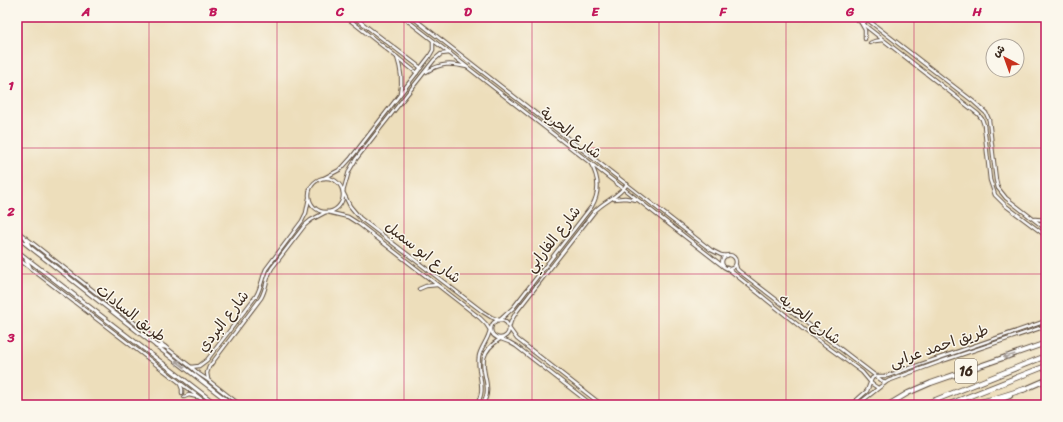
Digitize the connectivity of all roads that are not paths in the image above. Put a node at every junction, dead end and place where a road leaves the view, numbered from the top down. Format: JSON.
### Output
{"nodes":[{"id":1,"x":346,"y":17,"type":"edge"},
{"id":2,"x":354,"y":17,"type":"edge"},
{"id":3,"x":404,"y":17,"type":"edge"},
{"id":4,"x":412,"y":17,"type":"edge"},
{"id":5,"x":854,"y":17,"type":"edge"},
{"id":6,"x":865,"y":17,"type":"edge"},
{"id":7,"x":861,"y":23,"type":"junction"},
{"id":8,"x":865,"y":39,"type":"dead end"},
{"id":9,"x":893,"y":39,"type":"junction"},
{"id":10,"x":433,"y":40,"type":"junction"},
{"id":11,"x":884,"y":40,"type":"junction"},
{"id":12,"x":870,"y":43,"type":"dead end"},
{"id":13,"x":889,"y":44,"type":"junction"},
{"id":14,"x":450,"y":53,"type":"junction"},
{"id":15,"x":396,"y":56,"type":"junction"},
{"id":16,"x":429,"y":57,"type":"junction"},
{"id":17,"x":434,"y":60,"type":"junction"},
{"id":18,"x":421,"y":68,"type":"junction"},
{"id":19,"x":468,"y":68,"type":"junction"},
{"id":20,"x":936,"y":72,"type":"junction"},
{"id":21,"x":417,"y":73,"type":"junction"},
{"id":22,"x":424,"y":73,"type":"junction"},
{"id":23,"x":489,"y":77,"type":"junction"},
{"id":24,"x":932,"y":78,"type":"junction"},
{"id":25,"x":486,"y":81,"type":"junction"},
{"id":26,"x":400,"y":95,"type":"junction"},
{"id":27,"x":396,"y":100,"type":"junction"},
{"id":28,"x":400,"y":103,"type":"junction"},
{"id":29,"x":528,"y":107,"type":"junction"},
{"id":30,"x":524,"y":111,"type":"junction"},
{"id":31,"x":582,"y":149,"type":"junction"},
{"id":32,"x":992,"y":150,"type":"junction"},
{"id":33,"x":987,"y":151,"type":"junction"},
{"id":34,"x":578,"y":153,"type":"junction"},
{"id":35,"x":590,"y":162,"type":"junction"},
{"id":36,"x":324,"y":178,"type":"junction"},
{"id":37,"x":627,"y":184,"type":"junction"},
{"id":38,"x":624,"y":189,"type":"junction"},
{"id":39,"x":343,"y":192,"type":"junction"},
{"id":40,"x":310,"y":198,"type":"junction"},
{"id":41,"x":612,"y":199,"type":"junction"},
{"id":42,"x":641,"y":202,"type":"junction"},
{"id":43,"x":327,"y":212,"type":"junction"},
{"id":44,"x":586,"y":214,"type":"junction"},
{"id":45,"x":590,"y":217,"type":"junction"},
{"id":46,"x":1034,"y":220,"type":"junction"},
{"id":47,"x":1046,"y":220,"type":"edge"},
{"id":48,"x":1030,"y":223,"type":"junction"},
{"id":49,"x":682,"y":226,"type":"junction"},
{"id":50,"x":1046,"y":229,"type":"edge"},
{"id":51,"x":17,"y":231,"type":"edge"},
{"id":52,"x":678,"y":231,"type":"junction"},
{"id":53,"x":1046,"y":236,"type":"edge"},
{"id":54,"x":17,"y":237,"type":"edge"},
{"id":55,"x":26,"y":239,"type":"junction"},
{"id":56,"x":28,"y":246,"type":"junction"},
{"id":57,"x":399,"y":247,"type":"junction"},
{"id":58,"x":280,"y":250,"type":"junction"},
{"id":59,"x":17,"y":251,"type":"edge"},
{"id":60,"x":714,"y":251,"type":"junction"},
{"id":61,"x":395,"y":252,"type":"junction"},
{"id":62,"x":283,"y":253,"type":"junction"},
{"id":63,"x":42,"y":256,"type":"junction"},
{"id":64,"x":710,"y":256,"type":"junction"},
{"id":65,"x":728,"y":256,"type":"junction"},
{"id":66,"x":49,"y":257,"type":"junction"},
{"id":67,"x":17,"y":258,"type":"edge"},
{"id":68,"x":26,"y":258,"type":"junction"},
{"id":69,"x":736,"y":265,"type":"junction"},
{"id":70,"x":30,"y":267,"type":"junction"},
{"id":71,"x":726,"y":268,"type":"junction"},
{"id":72,"x":742,"y":274,"type":"junction"},
{"id":73,"x":538,"y":277,"type":"junction"},
{"id":74,"x":738,"y":278,"type":"junction"},
{"id":75,"x":54,"y":280,"type":"junction"},
{"id":76,"x":541,"y":280,"type":"junction"},
{"id":77,"x":47,"y":281,"type":"junction"},
{"id":78,"x":437,"y":285,"type":"junction"},
{"id":79,"x":449,"y":287,"type":"junction"},
{"id":80,"x":419,"y":289,"type":"dead end"},
{"id":81,"x":446,"y":291,"type":"junction"},
{"id":82,"x":251,"y":304,"type":"junction"},
{"id":83,"x":254,"y":307,"type":"junction"},
{"id":84,"x":500,"y":320,"type":"junction"},
{"id":85,"x":1046,"y":321,"type":"edge"},
{"id":86,"x":808,"y":323,"type":"junction"},
{"id":87,"x":1046,"y":326,"type":"edge"},
{"id":88,"x":509,"y":328,"type":"junction"},
{"id":89,"x":803,"y":328,"type":"junction"},
{"id":90,"x":490,"y":330,"type":"junction"},
{"id":91,"x":146,"y":332,"type":"junction"},
{"id":92,"x":501,"y":339,"type":"junction"},
{"id":93,"x":150,"y":341,"type":"junction"},
{"id":94,"x":1046,"y":343,"type":"edge"},
{"id":95,"x":220,"y":344,"type":"junction"},
{"id":96,"x":156,"y":346,"type":"junction"},
{"id":97,"x":165,"y":347,"type":"junction"},
{"id":98,"x":223,"y":347,"type":"junction"},
{"id":99,"x":1044,"y":356,"type":"edge"},
{"id":100,"x":153,"y":359,"type":"junction"},
{"id":101,"x":1046,"y":366,"type":"edge"},
{"id":102,"x":191,"y":367,"type":"junction"},
{"id":103,"x":866,"y":368,"type":"junction"},
{"id":104,"x":862,"y":372,"type":"junction"},
{"id":105,"x":876,"y":376,"type":"junction"},
{"id":106,"x":208,"y":380,"type":"junction"},
{"id":107,"x":1046,"y":380,"type":"edge"},
{"id":108,"x":179,"y":382,"type":"junction"},
{"id":109,"x":870,"y":382,"type":"junction"},
{"id":110,"x":885,"y":383,"type":"junction"},
{"id":111,"x":215,"y":385,"type":"junction"},
{"id":112,"x":878,"y":388,"type":"junction"},
{"id":113,"x":212,"y":389,"type":"junction"},
{"id":114,"x":1025,"y":389,"type":"junction"},
{"id":115,"x":866,"y":392,"type":"junction"},
{"id":116,"x":182,"y":393,"type":"dead end"},
{"id":117,"x":869,"y":396,"type":"junction"},
{"id":118,"x":184,"y":397,"type":"dead end"},
{"id":119,"x":199,"y":397,"type":"junction"},
{"id":120,"x":209,"y":405,"type":"edge"},
{"id":121,"x":217,"y":405,"type":"edge"},
{"id":122,"x":233,"y":405,"type":"edge"},
{"id":123,"x":240,"y":405,"type":"edge"},
{"id":124,"x":476,"y":405,"type":"edge"},
{"id":125,"x":482,"y":405,"type":"edge"},
{"id":126,"x":592,"y":405,"type":"edge"},
{"id":127,"x":602,"y":405,"type":"edge"},
{"id":128,"x":851,"y":405,"type":"edge"},
{"id":129,"x":857,"y":405,"type":"edge"},
{"id":130,"x":888,"y":405,"type":"edge"},
{"id":131,"x":923,"y":405,"type":"edge"},
{"id":132,"x":947,"y":405,"type":"edge"},
{"id":133,"x":968,"y":405,"type":"edge"},
{"id":134,"x":988,"y":405,"type":"edge"}],
"edges":[{"from":1,"to":15,"type":"street"},
{"from":2,"to":18,"type":"street"},
{"from":3,"to":10,"type":"street","name":"شارع الحرية"},
{"from":4,"to":23,"type":"street","name":"شارع الحرية"},
{"from":5,"to":7,"type":"street"},
{"from":6,"to":7,"type":"street"},
{"from":6,"to":9,"type":"street"},
{"from":7,"to":8,"type":"street"},
{"from":7,"to":11,"type":"street"},
{"from":9,"to":13,"type":"street"},
{"from":9,"to":20,"type":"street"},
{"from":10,"to":14,"type":"street","name":"شارع الحرية"},
{"from":10,"to":16,"type":"street"},
{"from":11,"to":12,"type":"street"},
{"from":11,"to":13,"type":"street"},
{"from":13,"to":24,"type":"street"},
{"from":14,"to":17,"type":"street"},
{"from":14,"to":19,"type":"street","name":"شارع الحرية"},
{"from":15,"to":21,"type":"street"},
{"from":15,"to":26,"type":"street"},
{"from":16,"to":17,"type":"street"},
{"from":16,"to":18,"type":"street"},
{"from":17,"to":22,"type":"street"},
{"from":18,"to":21,"type":"street"},
{"from":19,"to":22,"type":"street"},
{"from":19,"to":25,"type":"street","name":"شارع الحرية"},
{"from":20,"to":24,"type":"street"},
{"from":20,"to":32,"type":"street"},
{"from":21,"to":26,"type":"street"},
{"from":22,"to":28,"type":"street"},
{"from":23,"to":25,"type":"street"},
{"from":23,"to":29,"type":"street","name":"شارع الحرية"},
{"from":24,"to":33,"type":"street"},
{"from":25,"to":30,"type":"street","name":"شارع الحرية"},
{"from":26,"to":27,"type":"street"},
{"from":27,"to":28,"type":"street"},
{"from":27,"to":36,"type":"street"},
{"from":28,"to":39,"type":"street"},
{"from":29,"to":30,"type":"street"},
{"from":29,"to":31,"type":"street","name":"شارع الحرية"},
{"from":30,"to":34,"type":"street","name":"شارع الحرية"},
{"from":31,"to":34,"type":"street"},
{"from":31,"to":37,"type":"street","name":"شارع الحرية"},
{"from":32,"to":33,"type":"street"},
{"from":32,"to":46,"type":"street"},
{"from":33,"to":48,"type":"street"},
{"from":34,"to":35,"type":"street","name":"شارع الحرية"},
{"from":35,"to":38,"type":"street","name":"شارع الحرية"},
{"from":35,"to":44,"type":"street","name":"شارع الفارابي"},
{"from":36,"to":39,"type":"street"},
{"from":36,"to":40,"type":"street"},
{"from":37,"to":38,"type":"street","name":"شارع الفارابي"},
{"from":37,"to":49,"type":"street","name":"شارع الحرية"},
{"from":38,"to":41,"type":"street","name":"شارع الفارابي"},
{"from":38,"to":42,"type":"street","name":"شارع الحرية"},
{"from":39,"to":43,"type":"street"},
{"from":39,"to":57,"type":"street","name":"شارع ابو سمبل"},
{"from":40,"to":43,"type":"street"},
{"from":40,"to":58,"type":"street","name":"شارع البردي"},
{"from":41,"to":42,"type":"street"},
{"from":41,"to":45,"type":"street","name":"شارع الفارابي"},
{"from":42,"to":52,"type":"street","name":"شارع الحرية"},
{"from":43,"to":61,"type":"street","name":"شارع ابو سمبل"},
{"from":43,"to":62,"type":"street","name":"شارع البردي"},
{"from":44,"to":45,"type":"street"},
{"from":44,"to":73,"type":"street","name":"شارع الفارابي"},
{"from":45,"to":76,"type":"street","name":"شارع الفارابي"},
{"from":46,"to":47,"type":"street"},
{"from":46,"to":48,"type":"street"},
{"from":46,"to":50,"type":"street"},
{"from":48,"to":53,"type":"street"},
{"from":49,"to":52,"type":"street"},
{"from":49,"to":60,"type":"street","name":"شارع الحرية"},
{"from":51,"to":55,"type":"street"},
{"from":52,"to":64,"type":"street","name":"شارع الحرية"},
{"from":54,"to":56,"type":"main road","name":"طريق السادات"},
{"from":55,"to":56,"type":"main road"},
{"from":55,"to":66,"type":"street"},
{"from":56,"to":63,"type":"main road","name":"طريق السادات"},
{"from":57,"to":61,"type":"street"},
{"from":57,"to":79,"type":"street","name":"شارع ابو سمبل"},
{"from":58,"to":62,"type":"street"},
{"from":58,"to":82,"type":"street","name":"شارع البردي"},
{"from":59,"to":68,"type":"main road","name":"طريق السادات"},
{"from":60,"to":64,"type":"street"},
{"from":60,"to":65,"type":"street","name":"شارع الحرية"},
{"from":61,"to":78,"type":"street","name":"شارع ابو سمبل"},
{"from":62,"to":83,"type":"street","name":"شارع البردي"},
{"from":63,"to":66,"type":"main road"},
{"from":63,"to":93,"type":"main road","name":"طريق السادات"},
{"from":64,"to":71,"type":"street","name":"شارع الحرية"},
{"from":65,"to":69,"type":"street"},
{"from":65,"to":71,"type":"street"},
{"from":66,"to":91,"type":"street"},
{"from":67,"to":70,"type":"street"},
{"from":68,"to":70,"type":"main road"},
{"from":68,"to":75,"type":"main road","name":"طريق السادات"},
{"from":69,"to":71,"type":"street"},
{"from":69,"to":72,"type":"street","name":"شارع الحريه"},
{"from":70,"to":77,"type":"street"},
{"from":71,"to":74,"type":"street","name":"شارع الحريه"},
{"from":72,"to":74,"type":"street"},
{"from":72,"to":86,"type":"street","name":"شارع الحريه"},
{"from":73,"to":76,"type":"street"},
{"from":73,"to":84,"type":"street","name":"شارع الفارابي"},
{"from":74,"to":89,"type":"street","name":"شارع الحريه"},
{"from":75,"to":77,"type":"main road"},
{"from":75,"to":100,"type":"main road","name":"طريق السادات"},
{"from":76,"to":88,"type":"street","name":"شارع الفارابي"},
{"from":77,"to":100,"type":"street"},
{"from":78,"to":80,"type":"street"},
{"from":78,"to":81,"type":"street","name":"شارع ابو سمبل"},
{"from":79,"to":81,"type":"street"},
{"from":79,"to":84,"type":"street","name":"شارع ابو سمبل"},
{"from":81,"to":90,"type":"street","name":"شارع ابو سمبل"},
{"from":82,"to":83,"type":"street"},
{"from":82,"to":95,"type":"street","name":"شارع البردي"},
{"from":83,"to":98,"type":"street","name":"شارع البردي"},
{"from":84,"to":88,"type":"street"},
{"from":84,"to":90,"type":"street"},
{"from":85,"to":105,"type":"street","name":"طريق احمد عرابى"},
{"from":86,"to":89,"type":"street"},
{"from":86,"to":103,"type":"street","name":"شارع الحريه"},
{"from":87,"to":110,"type":"street","name":"طريق احمد عرابى"},
{"from":88,"to":92,"type":"street"},
{"from":88,"to":127,"type":"street"},
{"from":89,"to":104,"type":"street","name":"شارع الحريه"},
{"from":90,"to":92,"type":"street"},
{"from":90,"to":124,"type":"street"},
{"from":91,"to":93,"type":"main road"},
{"from":91,"to":97,"type":"street"},
{"from":92,"to":125,"type":"street"},
{"from":92,"to":126,"type":"street"},
{"from":93,"to":96,"type":"main road","name":"طريق السادات"},
{"from":94,"to":130,"type":"highway","number":"16","one_way":true},
{"from":95,"to":98,"type":"street"},
{"from":95,"to":102,"type":"street","name":"شارع البردي"},
{"from":96,"to":97,"type":"main road"},
{"from":113,"to":96,"type":"main road","name":"طريق السادات","one_way":true},
{"from":97,"to":102,"type":"street"},
{"from":98,"to":106,"type":"street","name":"شارع البردي"},
{"from":99,"to":131,"type":"highway","number":"16"},
{"from":100,"to":108,"type":"street"},
{"from":100,"to":121,"type":"main road","name":"طريق السادات"},
{"from":101,"to":132,"type":"highway","number":"16"},
{"from":102,"to":106,"type":"street"},
{"from":103,"to":104,"type":"street"},
{"from":103,"to":105,"type":"street","name":"شارع الحريه"},
{"from":104,"to":109,"type":"street","name":"شارع الحريه"},
{"from":105,"to":109,"type":"street","name":"طريق احمد عرابى"},
{"from":105,"to":110,"type":"street","name":"شارع الحريه"},
{"from":106,"to":111,"type":"street"},
{"from":107,"to":114,"type":"highway"},
{"from":108,"to":116,"type":"street"},
{"from":108,"to":119,"type":"street"},
{"from":109,"to":112,"type":"street","name":"شارع الحريه"},
{"from":109,"to":115,"type":"street","name":"طريق احمد عرابى"},
{"from":110,"to":112,"type":"street","name":"طريق احمد عرابى"},
{"from":111,"to":113,"type":"main road"},
{"from":111,"to":123,"type":"street"},
{"from":112,"to":117,"type":"street","name":"طريق احمد عرابى"},
{"from":113,"to":122,"type":"main road","name":"طريق السادات"},
{"from":114,"to":133,"type":"highway"},
{"from":114,"to":134,"type":"highway"},
{"from":115,"to":117,"type":"street"},
{"from":115,"to":128,"type":"street","name":"طريق احمد عرابى"},
{"from":117,"to":129,"type":"street","name":"طريق احمد عرابى"},
{"from":118,"to":119,"type":"street"},
{"from":119,"to":120,"type":"street"}]}
